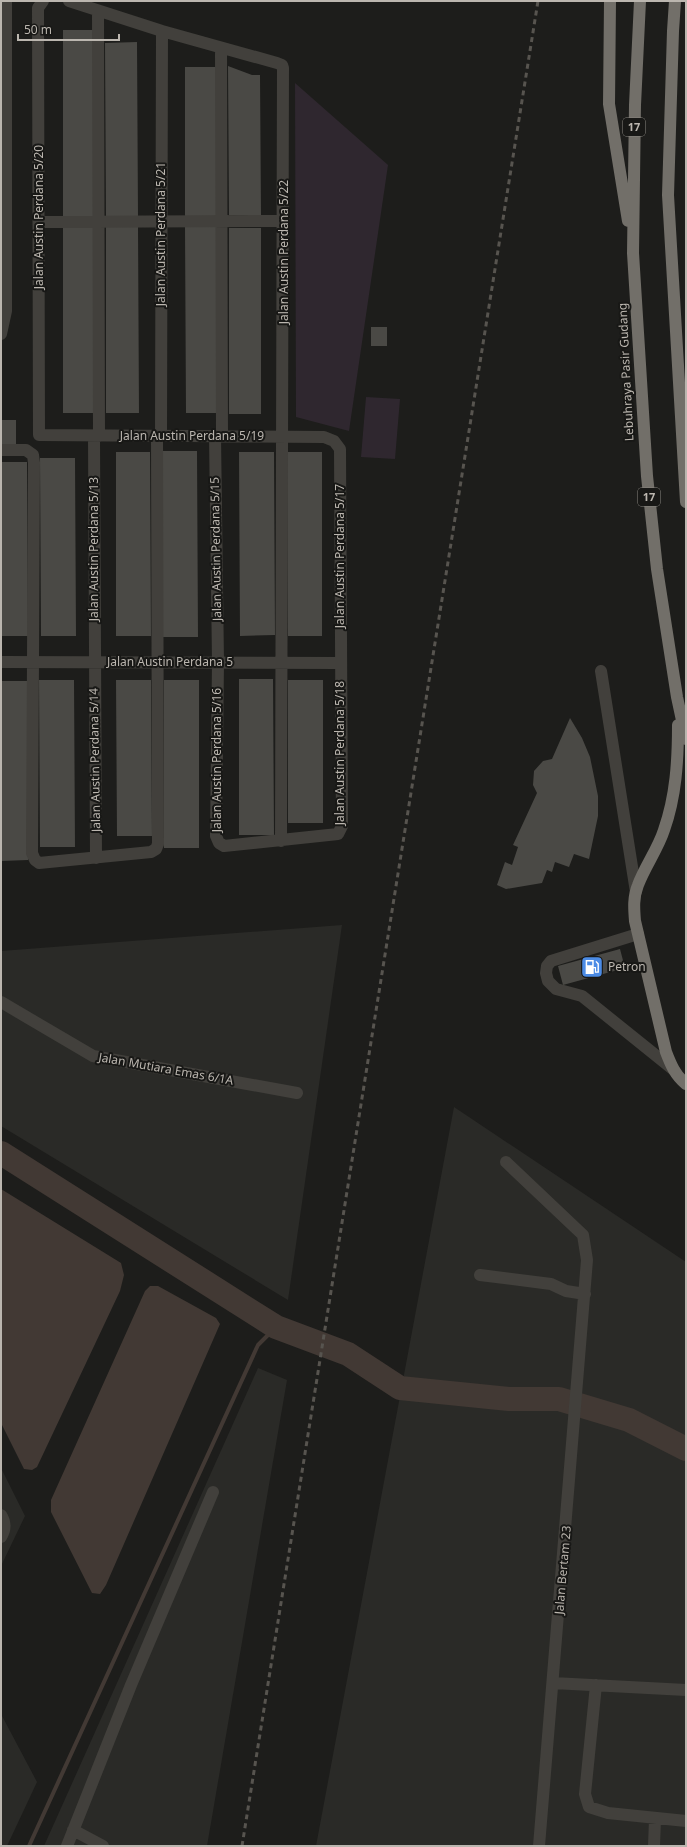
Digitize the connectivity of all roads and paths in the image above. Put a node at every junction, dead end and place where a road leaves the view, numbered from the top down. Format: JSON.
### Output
{"nodes":[{"id":1,"x":6,"y":1,"type":"edge"},
{"id":2,"x":43,"y":1,"type":"edge"},
{"id":3,"x":69,"y":1,"type":"edge"},
{"id":4,"x":610,"y":1,"type":"edge"},
{"id":5,"x":640,"y":1,"type":"edge"},
{"id":6,"x":675,"y":1,"type":"edge"},
{"id":7,"x":98,"y":11,"type":"junction"},
{"id":8,"x":162,"y":31,"type":"junction"},
{"id":9,"x":221,"y":48,"type":"junction"},
{"id":10,"x":284,"y":221,"type":"junction"},
{"id":11,"x":39,"y":222,"type":"junction"},
{"id":12,"x":100,"y":222,"type":"junction"},
{"id":13,"x":161,"y":222,"type":"junction"},
{"id":14,"x":222,"y":222,"type":"junction"},
{"id":15,"x":633,"y":253,"type":"junction"},
{"id":16,"x":1,"y":334,"type":"edge"},
{"id":17,"x":39,"y":435,"type":"joint"},
{"id":18,"x":97,"y":436,"type":"junction"},
{"id":19,"x":159,"y":436,"type":"junction"},
{"id":20,"x":218,"y":436,"type":"junction"},
{"id":21,"x":282,"y":436,"type":"junction"},
{"id":22,"x":340,"y":449,"type":"joint"},
{"id":23,"x":1,"y":450,"type":"edge"},
{"id":24,"x":686,"y":502,"type":"edge"},
{"id":25,"x":157,"y":661,"type":"junction"},
{"id":26,"x":281,"y":661,"type":"junction"},
{"id":27,"x":1,"y":662,"type":"edge"},
{"id":28,"x":33,"y":662,"type":"junction"},
{"id":29,"x":94,"y":662,"type":"junction"},
{"id":30,"x":218,"y":662,"type":"junction"},
{"id":31,"x":340,"y":662,"type":"junction"},
{"id":32,"x":601,"y":671,"type":"dead end"},
{"id":33,"x":677,"y":697,"type":"junction"},
{"id":34,"x":686,"y":739,"type":"edge"},
{"id":35,"x":281,"y":841,"type":"junction"},
{"id":36,"x":96,"y":858,"type":"junction"},
{"id":37,"x":636,"y":892,"type":"junction"},
{"id":38,"x":638,"y":934,"type":"junction"},
{"id":39,"x":1,"y":1002,"type":"edge"},
{"id":40,"x":674,"y":1070,"type":"junction"},
{"id":41,"x":686,"y":1084,"type":"edge"},
{"id":42,"x":297,"y":1093,"type":"dead end"},
{"id":43,"x":506,"y":1162,"type":"dead end"},
{"id":44,"x":480,"y":1275,"type":"dead end"},
{"id":45,"x":585,"y":1294,"type":"junction"},
{"id":46,"x":213,"y":1492,"type":"dead end"},
{"id":47,"x":1,"y":1515,"type":"edge"},
{"id":48,"x":1,"y":1537,"type":"edge"},
{"id":49,"x":554,"y":1683,"type":"junction"},
{"id":50,"x":596,"y":1685,"type":"junction"},
{"id":51,"x":686,"y":1690,"type":"edge"},
{"id":52,"x":656,"y":1819,"type":"junction"},
{"id":53,"x":686,"y":1822,"type":"edge"},
{"id":54,"x":73,"y":1830,"type":"junction"},
{"id":55,"x":67,"y":1846,"type":"edge"},
{"id":56,"x":103,"y":1846,"type":"edge"},
{"id":57,"x":543,"y":1846,"type":"edge"},
{"id":58,"x":654,"y":1846,"type":"edge"}],
"edges":[{"from":1,"to":16,"type":"street"},
{"from":2,"to":11,"type":"street","name":"Jalan Austin Perdana 5/20"},
{"from":3,"to":7,"type":"street"},
{"from":4,"to":15,"type":"highway"},
{"from":5,"to":15,"type":"highway","name":"Lebuhraya Pasir Gudang","number":"17"},
{"from":6,"to":24,"type":"highway"},
{"from":7,"to":8,"type":"street"},
{"from":7,"to":12,"type":"street","name":"Jalan Austin Perdana 5/13"},
{"from":8,"to":9,"type":"street"},
{"from":8,"to":13,"type":"street","name":"Jalan Austin Perdana 5/21"},
{"from":9,"to":10,"type":"street","name":"Jalan Austin Perdana 5/22"},
{"from":9,"to":14,"type":"street","name":"Jalan Austin Perdana 5/15"},
{"from":10,"to":14,"type":"street"},
{"from":10,"to":21,"type":"street","name":"Jalan Austin Perdana 5/22"},
{"from":11,"to":12,"type":"street"},
{"from":11,"to":17,"type":"street","name":"Jalan Austin Perdana 5/20"},
{"from":12,"to":13,"type":"street"},
{"from":12,"to":18,"type":"street","name":"Jalan Austin Perdana 5/13"},
{"from":13,"to":14,"type":"street"},
{"from":13,"to":19,"type":"street","name":"Jalan Austin Perdana 5/21"},
{"from":14,"to":20,"type":"street","name":"Jalan Austin Perdana 5/15"},
{"from":15,"to":33,"type":"highway","name":"Lebuhraya Pasir Gudang","number":"17"},
{"from":17,"to":18,"type":"street","name":"Jalan Austin Perdana 5/19"},
{"from":18,"to":19,"type":"street","name":"Jalan Austin Perdana 5/19"},
{"from":18,"to":29,"type":"street","name":"Jalan Austin Perdana 5/13"},
{"from":19,"to":20,"type":"street","name":"Jalan Austin Perdana 5/19"},
{"from":19,"to":25,"type":"street","name":"Jalan Austin Perdana 5/21"},
{"from":20,"to":21,"type":"street","name":"Jalan Austin Perdana 5/19"},
{"from":20,"to":30,"type":"street","name":"Jalan Austin Perdana 5/15"},
{"from":21,"to":22,"type":"street","name":"Jalan Austin Perdana 5/19"},
{"from":21,"to":26,"type":"street","name":"Jalan Austin Perdana 5/22"},
{"from":22,"to":31,"type":"street","name":"Jalan Austin Perdana 5/17"},
{"from":23,"to":28,"type":"street"},
{"from":25,"to":29,"type":"street","name":"Jalan Austin Perdana 5"},
{"from":25,"to":30,"type":"street","name":"Jalan Austin Perdana 5"},
{"from":25,"to":36,"type":"street","name":"Jalan Austin Perdana 5/21"},
{"from":26,"to":30,"type":"street","name":"Jalan Austin Perdana 5"},
{"from":26,"to":31,"type":"street","name":"Jalan Austin Perdana 5"},
{"from":26,"to":35,"type":"street","name":"Jalan Austin Perdana 5/22"},
{"from":27,"to":28,"type":"street","name":"Jalan Austin Perdana 5"},
{"from":28,"to":29,"type":"street","name":"Jalan Austin Perdana 5"},
{"from":28,"to":36,"type":"street","name":"Jalan Austin Perdana 5/21"},
{"from":29,"to":36,"type":"street","name":"Jalan Austin Perdana 5/14"},
{"from":30,"to":35,"type":"street","name":"Jalan Austin Perdana 5/16"},
{"from":31,"to":35,"type":"street","name":"Jalan Austin Perdana 5/18"},
{"from":32,"to":37,"type":"street"},
{"from":33,"to":34,"type":"highway","name":"Lebuhraya Pasir Gudang","number":"17"},
{"from":33,"to":37,"type":"highway"},
{"from":37,"to":38,"type":"highway"},
{"from":38,"to":40,"type":"highway"},
{"from":38,"to":40,"type":"street"},
{"from":39,"to":42,"type":"street","name":"Jalan Mutiara Emas 6/1A"},
{"from":40,"to":41,"type":"highway"},
{"from":43,"to":45,"type":"street","name":"Jalan Bertam 23"},
{"from":44,"to":45,"type":"street"},
{"from":45,"to":49,"type":"street","name":"Jalan Bertam 23"},
{"from":46,"to":54,"type":"street"},
{"from":47,"to":48,"type":"street"},
{"from":49,"to":50,"type":"street"},
{"from":49,"to":57,"type":"street","name":"Jalan Bertam 23"},
{"from":50,"to":51,"type":"street"},
{"from":50,"to":52,"type":"street"},
{"from":52,"to":53,"type":"street"},
{"from":52,"to":58,"type":"street"},
{"from":54,"to":55,"type":"street"},
{"from":54,"to":56,"type":"street"}]}
